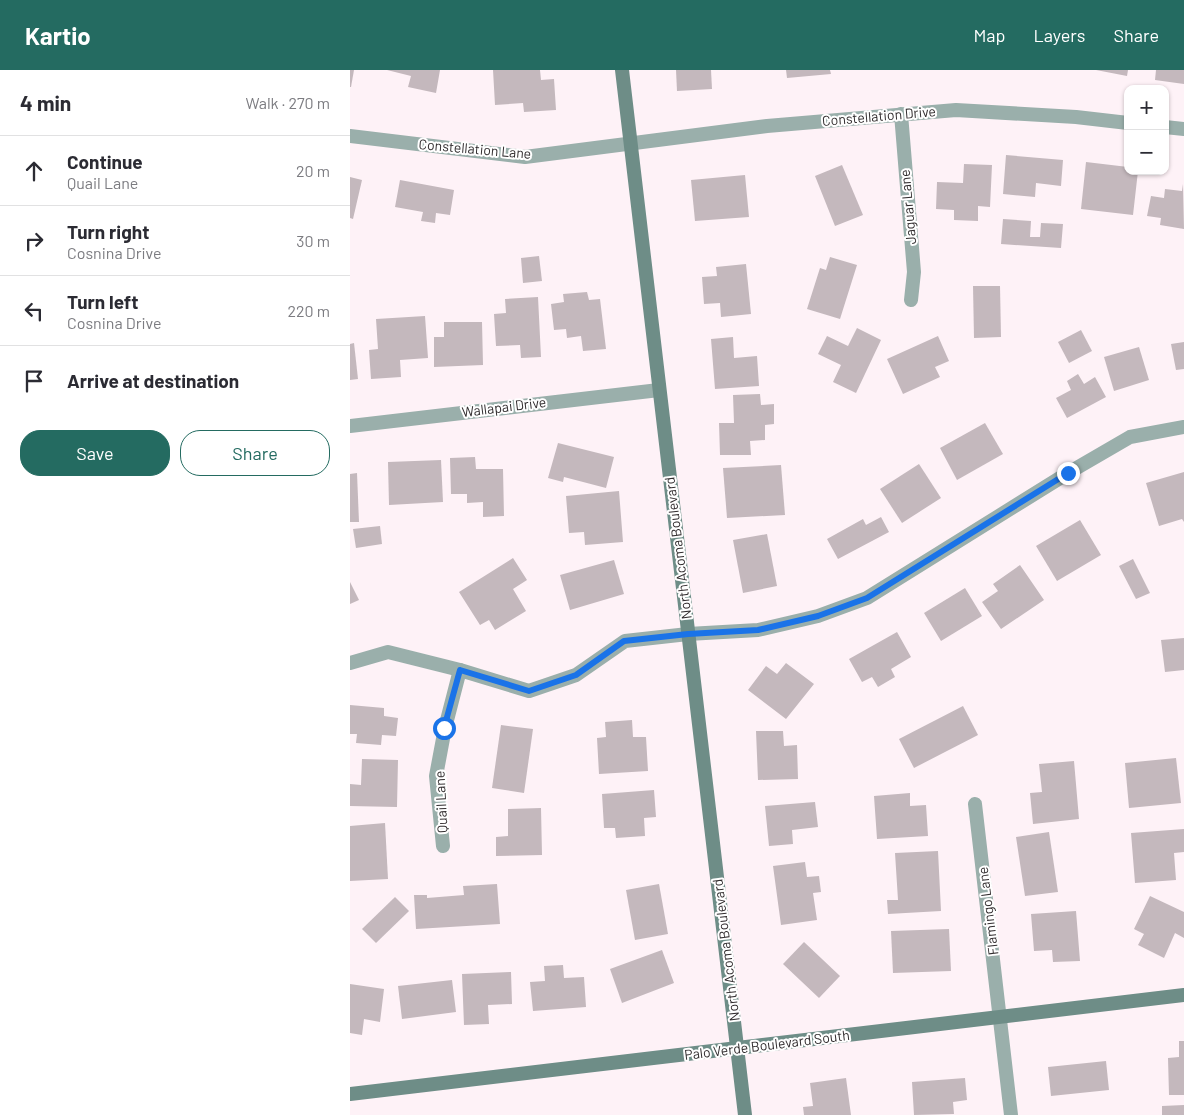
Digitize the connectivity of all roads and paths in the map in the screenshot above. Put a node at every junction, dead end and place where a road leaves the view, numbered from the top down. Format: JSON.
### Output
{"nodes":[{"id":1,"x":622,"y":70,"type":"edge"},
{"id":2,"x":901,"y":114,"type":"junction"},
{"id":3,"x":1124,"y":123,"type":"edge"},
{"id":4,"x":1169,"y":127,"type":"edge"},
{"id":5,"x":1184,"y":129,"type":"edge"},
{"id":6,"x":350,"y":136,"type":"edge"},
{"id":7,"x":631,"y":143,"type":"junction"},
{"id":8,"x":911,"y":300,"type":"dead end"},
{"id":9,"x":659,"y":390,"type":"junction"},
{"id":10,"x":350,"y":426,"type":"edge"},
{"id":11,"x":1184,"y":427,"type":"edge"},
{"id":12,"x":688,"y":634,"type":"junction"},
{"id":13,"x":350,"y":663,"type":"edge"},
{"id":14,"x":460,"y":670,"type":"junction"},
{"id":15,"x":975,"y":804,"type":"dead end"},
{"id":16,"x":443,"y":846,"type":"dead end"},
{"id":17,"x":1184,"y":995,"type":"edge"},
{"id":18,"x":1001,"y":1018,"type":"junction"},
{"id":19,"x":738,"y":1048,"type":"junction"},
{"id":20,"x":350,"y":1094,"type":"edge"},
{"id":21,"x":746,"y":1115,"type":"edge"},
{"id":22,"x":1011,"y":1115,"type":"edge"}],
"edges":[{"from":1,"to":7,"type":"main road","name":"North Acoma Boulevard"},
{"from":2,"to":3,"type":"street","name":"Constellation Drive"},
{"from":2,"to":7,"type":"street","name":"Constellation Drive"},
{"from":2,"to":8,"type":"street","name":"Jaguar Lane"},
{"from":4,"to":5,"type":"street"},
{"from":6,"to":7,"type":"street","name":"Constellation Lane"},
{"from":7,"to":9,"type":"main road","name":"North Acoma Boulevard"},
{"from":9,"to":10,"type":"street","name":"Wallapai Drive"},
{"from":9,"to":12,"type":"main road","name":"North Acoma Boulevard"},
{"from":11,"to":12,"type":"street"},
{"from":12,"to":14,"type":"street"},
{"from":12,"to":19,"type":"main road","name":"North Acoma Boulevard"},
{"from":13,"to":14,"type":"street"},
{"from":14,"to":16,"type":"street","name":"Quail Lane"},
{"from":15,"to":18,"type":"street","name":"Flamingo Lane"},
{"from":17,"to":18,"type":"main road","name":"Palo Verde Boulevard South"},
{"from":18,"to":19,"type":"main road","name":"Palo Verde Boulevard South"},
{"from":18,"to":22,"type":"street","name":"Flamingo Lane"},
{"from":19,"to":20,"type":"main road","name":"Palo Verde Boulevard South"},
{"from":19,"to":21,"type":"main road","name":"North Acoma Boulevard"}]}
